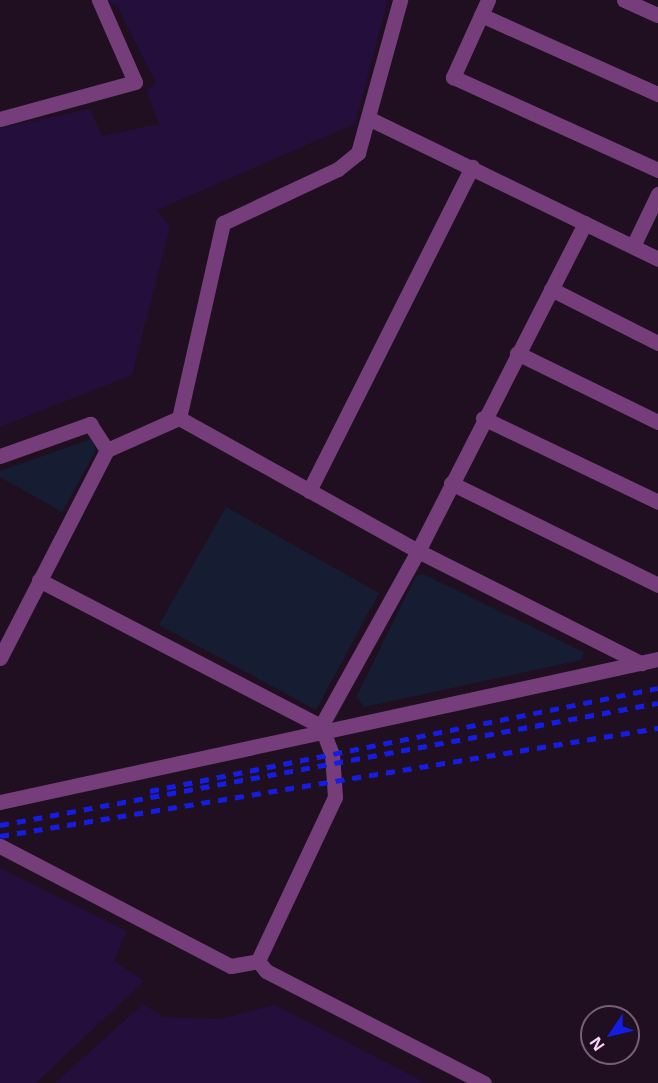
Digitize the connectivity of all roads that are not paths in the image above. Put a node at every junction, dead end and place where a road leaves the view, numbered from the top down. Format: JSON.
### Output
{"nodes":[{"id":1,"x":99,"y":0,"type":"edge"},
{"id":2,"x":400,"y":0,"type":"edge"},
{"id":3,"x":488,"y":0,"type":"edge"},
{"id":4,"x":624,"y":0,"type":"edge"},
{"id":5,"x":482,"y":15,"type":"junction"},
{"id":6,"x":658,"y":15,"type":"edge"},
{"id":7,"x":658,"y":94,"type":"edge"},
{"id":8,"x":0,"y":119,"type":"edge"},
{"id":9,"x":370,"y":119,"type":"junction"},
{"id":10,"x":472,"y":167,"type":"junction"},
{"id":11,"x":658,"y":170,"type":"edge"},
{"id":12,"x":658,"y":194,"type":"edge"},
{"id":13,"x":585,"y":223,"type":"junction"},
{"id":14,"x":633,"y":246,"type":"junction"},
{"id":15,"x":658,"y":259,"type":"edge"},
{"id":16,"x":551,"y":289,"type":"junction"},
{"id":17,"x":658,"y":343,"type":"edge"},
{"id":18,"x":517,"y":353,"type":"junction"},
{"id":19,"x":179,"y":418,"type":"junction"},
{"id":20,"x":483,"y":418,"type":"junction"},
{"id":21,"x":658,"y":422,"type":"edge"},
{"id":22,"x":107,"y":450,"type":"junction"},
{"id":23,"x":0,"y":456,"type":"edge"},
{"id":24,"x":451,"y":483,"type":"junction"},
{"id":25,"x":309,"y":491,"type":"junction"},
{"id":26,"x":658,"y":502,"type":"edge"},
{"id":27,"x":418,"y":550,"type":"junction"},
{"id":28,"x":39,"y":580,"type":"junction"},
{"id":29,"x":658,"y":585,"type":"edge"},
{"id":30,"x":0,"y":658,"type":"edge"},
{"id":31,"x":658,"y":659,"type":"edge"},
{"id":32,"x":641,"y":663,"type":"junction"},
{"id":33,"x":323,"y":730,"type":"junction"},
{"id":34,"x":0,"y":802,"type":"edge"},
{"id":35,"x":0,"y":846,"type":"edge"},
{"id":36,"x":258,"y":961,"type":"junction"},
{"id":37,"x":484,"y":1083,"type":"edge"}],
"edges":[{"from":1,"to":8,"type":"street"},
{"from":2,"to":9,"type":"street"},
{"from":3,"to":5,"type":"street"},
{"from":4,"to":6,"type":"street"},
{"from":5,"to":7,"type":"street"},
{"from":5,"to":11,"type":"street"},
{"from":9,"to":10,"type":"street"},
{"from":9,"to":19,"type":"street"},
{"from":10,"to":13,"type":"street"},
{"from":10,"to":25,"type":"street"},
{"from":12,"to":14,"type":"street"},
{"from":13,"to":14,"type":"street"},
{"from":13,"to":16,"type":"street"},
{"from":14,"to":15,"type":"street"},
{"from":16,"to":17,"type":"street"},
{"from":16,"to":18,"type":"street"},
{"from":18,"to":20,"type":"street"},
{"from":18,"to":21,"type":"street"},
{"from":19,"to":22,"type":"street"},
{"from":19,"to":25,"type":"street"},
{"from":20,"to":24,"type":"street"},
{"from":20,"to":26,"type":"street"},
{"from":22,"to":23,"type":"street"},
{"from":22,"to":28,"type":"street"},
{"from":24,"to":27,"type":"street"},
{"from":24,"to":29,"type":"street"},
{"from":25,"to":27,"type":"street"},
{"from":27,"to":32,"type":"street"},
{"from":27,"to":33,"type":"street"},
{"from":28,"to":30,"type":"street"},
{"from":28,"to":33,"type":"street"},
{"from":31,"to":32,"type":"street"},
{"from":32,"to":33,"type":"street"},
{"from":33,"to":34,"type":"street"},
{"from":33,"to":36,"type":"street"},
{"from":35,"to":36,"type":"street"},
{"from":36,"to":37,"type":"street"}]}
